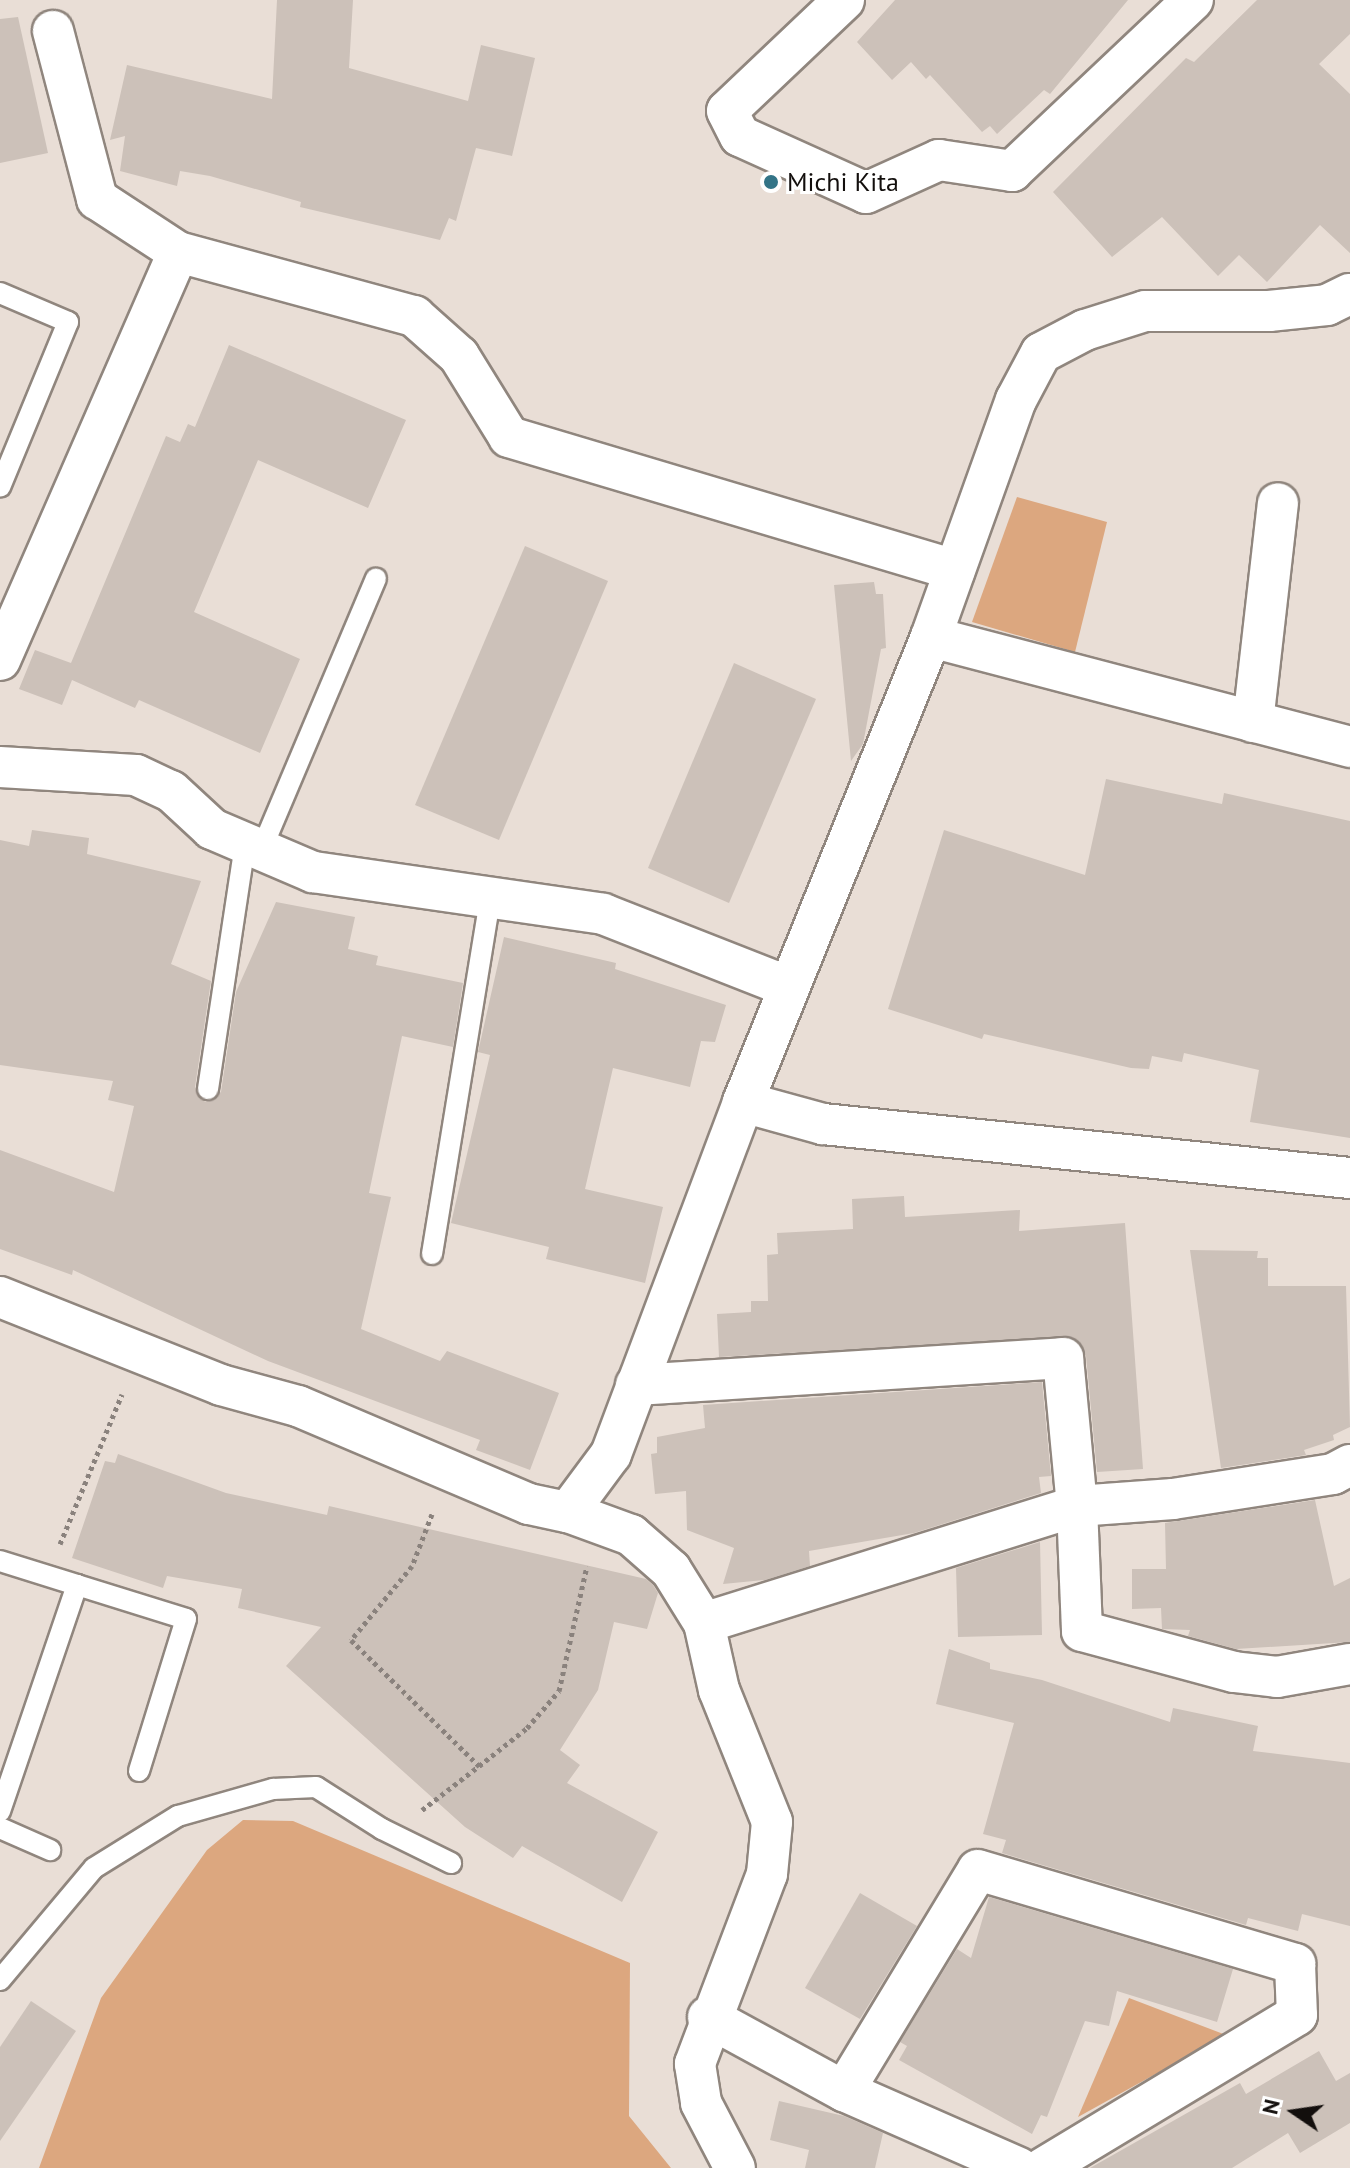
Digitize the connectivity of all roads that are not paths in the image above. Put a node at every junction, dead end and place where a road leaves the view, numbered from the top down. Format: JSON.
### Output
{"nodes":[{"id":1,"x":1193,"y":0,"type":"edge"},
{"id":2,"x":822,"y":7,"type":"edge"},
{"id":3,"x":53,"y":31,"type":"dead end"},
{"id":4,"x":178,"y":252,"type":"junction"},
{"id":5,"x":0,"y":293,"type":"edge"},
{"id":6,"x":1350,"y":294,"type":"edge"},
{"id":7,"x":0,"y":487,"type":"edge"},
{"id":8,"x":1278,"y":503,"type":"dead end"},
{"id":9,"x":955,"y":570,"type":"junction"},
{"id":10,"x":376,"y":579,"type":"dead end"},
{"id":11,"x":931,"y":637,"type":"junction"},
{"id":12,"x":0,"y":660,"type":"edge"},
{"id":13,"x":1253,"y":722,"type":"junction"},
{"id":14,"x":1350,"y":747,"type":"edge"},
{"id":15,"x":0,"y":767,"type":"edge"},
{"id":16,"x":252,"y":849,"type":"junction"},
{"id":17,"x":490,"y":898,"type":"junction"},
{"id":18,"x":789,"y":987,"type":"junction"},
{"id":19,"x":208,"y":1089,"type":"dead end"},
{"id":20,"x":743,"y":1102,"type":"junction"},
{"id":21,"x":1350,"y":1178,"type":"edge"},
{"id":22,"x":432,"y":1254,"type":"dead end"},
{"id":23,"x":0,"y":1297,"type":"edge"},
{"id":24,"x":636,"y":1385,"type":"junction"},
{"id":25,"x":1350,"y":1465,"type":"edge"},
{"id":26,"x":1077,"y":1506,"type":"junction"},
{"id":27,"x":583,"y":1516,"type":"junction"},
{"id":28,"x":0,"y":1561,"type":"edge"},
{"id":29,"x":77,"y":1585,"type":"junction"},
{"id":30,"x":704,"y":1623,"type":"junction"},
{"id":31,"x":1350,"y":1664,"type":"edge"},
{"id":32,"x":139,"y":1771,"type":"dead end"},
{"id":33,"x":0,"y":1811,"type":"edge"},
{"id":34,"x":0,"y":1828,"type":"edge"},
{"id":35,"x":50,"y":1850,"type":"dead end"},
{"id":36,"x":451,"y":1863,"type":"dead end"},
{"id":37,"x":0,"y":1980,"type":"edge"},
{"id":38,"x":708,"y":2017,"type":"junction"},
{"id":39,"x":844,"y":2091,"type":"junction"},
{"id":40,"x":735,"y":2168,"type":"edge"},
{"id":41,"x":1019,"y":2168,"type":"edge"},
{"id":42,"x":1043,"y":2168,"type":"edge"}],
"edges":[{"from":1,"to":2,"type":"street"},
{"from":3,"to":4,"type":"street"},
{"from":4,"to":9,"type":"street"},
{"from":4,"to":12,"type":"street"},
{"from":5,"to":7,"type":"lane"},
{"from":6,"to":9,"type":"street"},
{"from":8,"to":13,"type":"street"},
{"from":9,"to":11,"type":"street"},
{"from":10,"to":16,"type":"lane"},
{"from":11,"to":13,"type":"street"},
{"from":11,"to":18,"type":"street"},
{"from":13,"to":14,"type":"street"},
{"from":15,"to":16,"type":"street"},
{"from":16,"to":17,"type":"street"},
{"from":16,"to":19,"type":"lane"},
{"from":17,"to":18,"type":"street"},
{"from":17,"to":22,"type":"lane"},
{"from":18,"to":20,"type":"street"},
{"from":20,"to":21,"type":"street"},
{"from":20,"to":24,"type":"street"},
{"from":23,"to":27,"type":"street"},
{"from":24,"to":26,"type":"street"},
{"from":24,"to":27,"type":"street"},
{"from":25,"to":26,"type":"street"},
{"from":26,"to":30,"type":"street"},
{"from":26,"to":31,"type":"street"},
{"from":27,"to":30,"type":"street"},
{"from":28,"to":29,"type":"lane"},
{"from":29,"to":32,"type":"lane"},
{"from":29,"to":33,"type":"lane"},
{"from":30,"to":38,"type":"street"},
{"from":34,"to":35,"type":"lane"},
{"from":36,"to":37,"type":"lane"},
{"from":38,"to":39,"type":"street"},
{"from":38,"to":40,"type":"street"},
{"from":39,"to":41,"type":"street"},
{"from":39,"to":42,"type":"street"}]}
